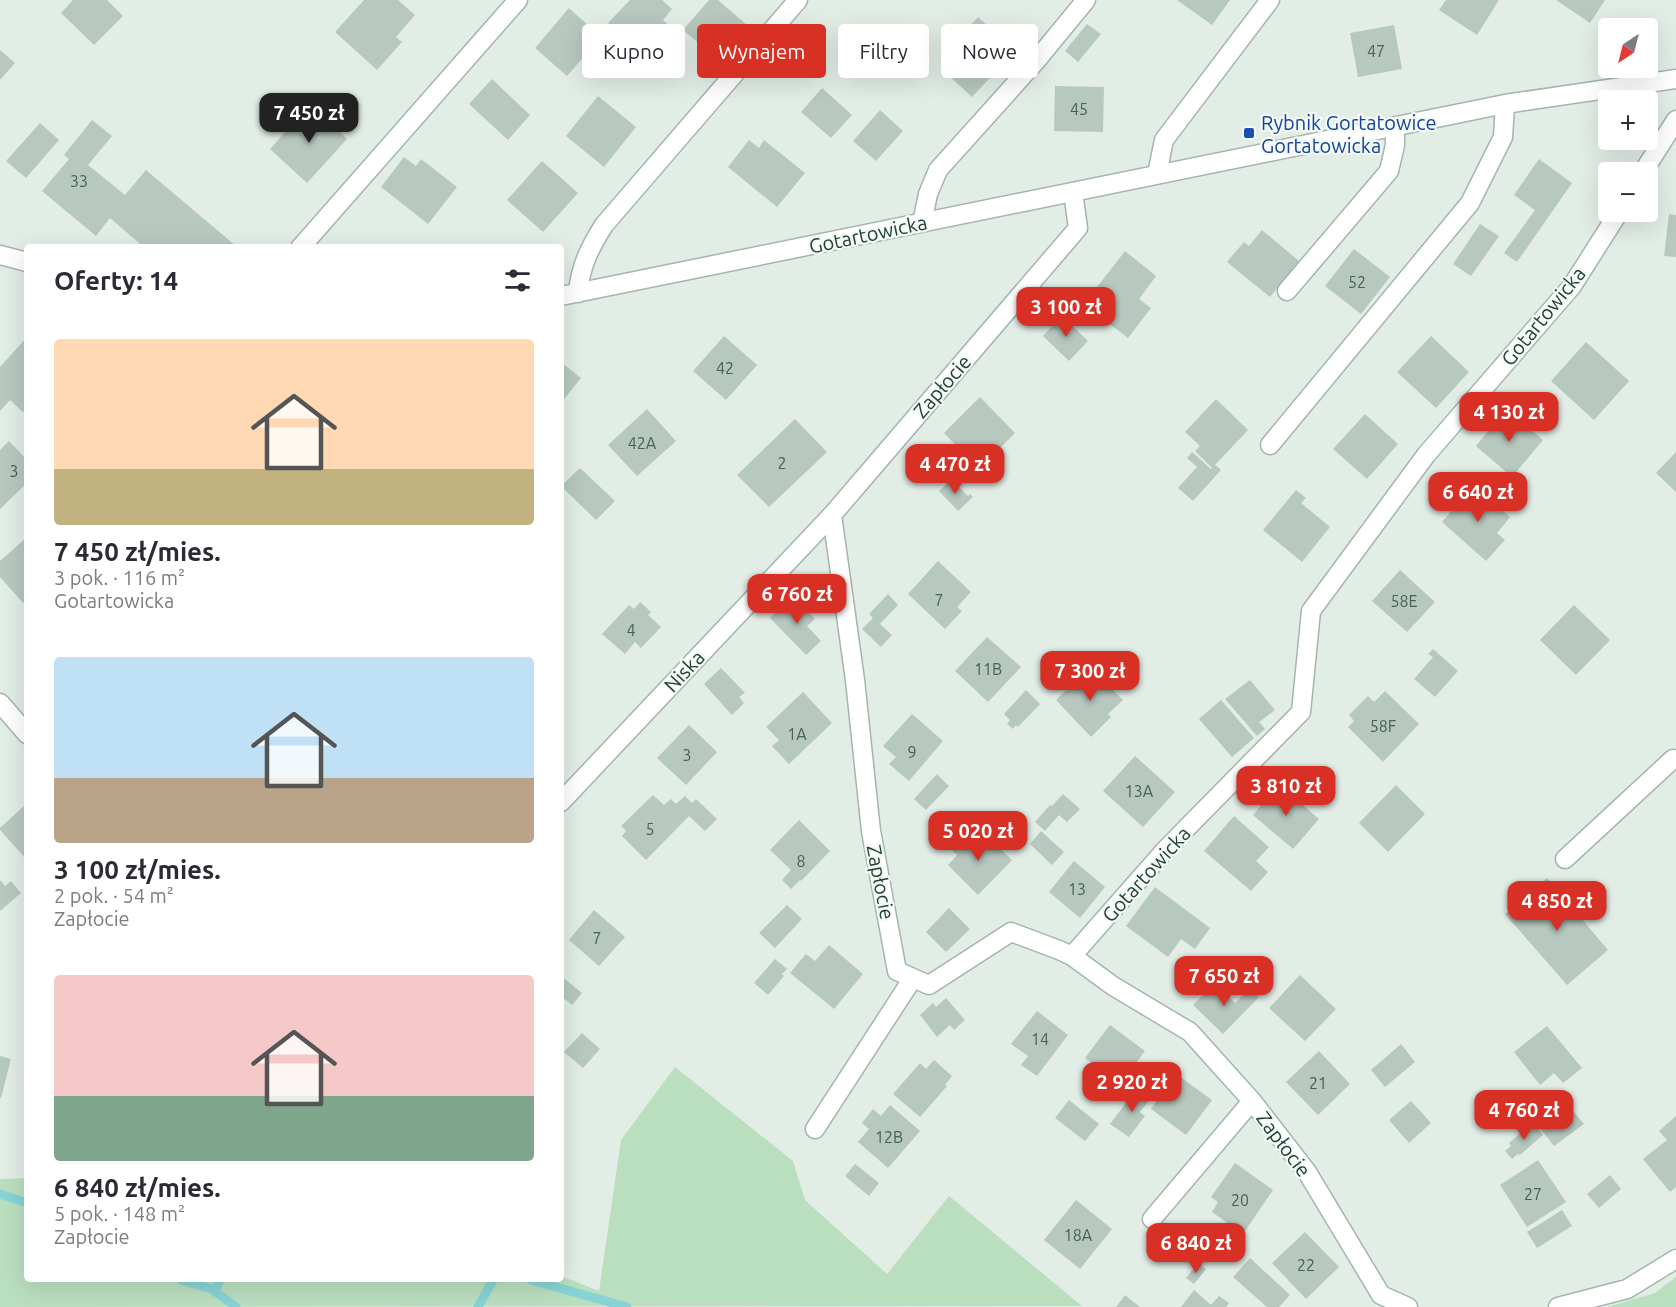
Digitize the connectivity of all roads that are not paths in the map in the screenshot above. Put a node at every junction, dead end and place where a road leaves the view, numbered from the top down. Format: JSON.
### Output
{"nodes":[{"id":1,"x":518,"y":0,"type":"edge"},
{"id":2,"x":798,"y":0,"type":"edge"},
{"id":3,"x":1086,"y":0,"type":"edge"},
{"id":4,"x":1270,"y":0,"type":"edge"},
{"id":5,"x":1676,"y":79,"type":"edge"},
{"id":6,"x":1505,"y":104,"type":"junction"},
{"id":7,"x":1676,"y":120,"type":"edge"},
{"id":8,"x":1395,"y":127,"type":"junction"},
{"id":9,"x":1649,"y":162,"type":"edge"},
{"id":10,"x":1157,"y":174,"type":"junction"},
{"id":11,"x":1073,"y":192,"type":"junction"},
{"id":12,"x":1613,"y":222,"type":"edge"},
{"id":13,"x":921,"y":223,"type":"junction"},
{"id":14,"x":304,"y":244,"type":"edge"},
{"id":15,"x":0,"y":255,"type":"edge"},
{"id":16,"x":24,"y":261,"type":"edge"},
{"id":17,"x":1287,"y":291,"type":"dead end"},
{"id":18,"x":569,"y":295,"type":"edge"},
{"id":19,"x":1270,"y":445,"type":"dead end"},
{"id":20,"x":832,"y":515,"type":"junction"},
{"id":21,"x":0,"y":703,"type":"edge"},
{"id":22,"x":24,"y":731,"type":"edge"},
{"id":23,"x":1675,"y":760,"type":"edge"},
{"id":24,"x":564,"y":799,"type":"edge"},
{"id":25,"x":1565,"y":859,"type":"dead end"},
{"id":26,"x":1072,"y":956,"type":"junction"},
{"id":27,"x":913,"y":978,"type":"junction"},
{"id":28,"x":1252,"y":1101,"type":"junction"},
{"id":29,"x":815,"y":1129,"type":"dead end"},
{"id":30,"x":1152,"y":1219,"type":"dead end"},
{"id":31,"x":1676,"y":1259,"type":"edge"},
{"id":32,"x":1408,"y":1307,"type":"edge"},
{"id":33,"x":1558,"y":1307,"type":"edge"}],
"edges":[{"from":1,"to":14,"type":"street"},
{"from":2,"to":18,"type":"street","name":"Gotartowicka"},
{"from":3,"to":13,"type":"street"},
{"from":4,"to":10,"type":"street"},
{"from":5,"to":6,"type":"street","name":"Gotartowicka"},
{"from":6,"to":8,"type":"street","name":"Gotartowicka"},
{"from":6,"to":19,"type":"street"},
{"from":7,"to":9,"type":"street"},
{"from":8,"to":10,"type":"street","name":"Gotartowicka"},
{"from":8,"to":17,"type":"street"},
{"from":10,"to":11,"type":"street","name":"Gotartowicka"},
{"from":11,"to":13,"type":"street","name":"Gotartowicka"},
{"from":11,"to":20,"type":"street","name":"Zapłocie"},
{"from":12,"to":26,"type":"street","name":"Gotartowicka"},
{"from":13,"to":18,"type":"street","name":"Gotartowicka"},
{"from":15,"to":16,"type":"street"},
{"from":20,"to":24,"type":"street","name":"Niska"},
{"from":20,"to":27,"type":"street","name":"Zapłocie"},
{"from":21,"to":22,"type":"street"},
{"from":23,"to":25,"type":"street"},
{"from":26,"to":27,"type":"street","name":"Zapłocie"},
{"from":26,"to":28,"type":"street","name":"Zapłocie"},
{"from":27,"to":29,"type":"street"},
{"from":28,"to":30,"type":"street"},
{"from":28,"to":32,"type":"street","name":"Zapłocie"},
{"from":31,"to":33,"type":"street"}]}
